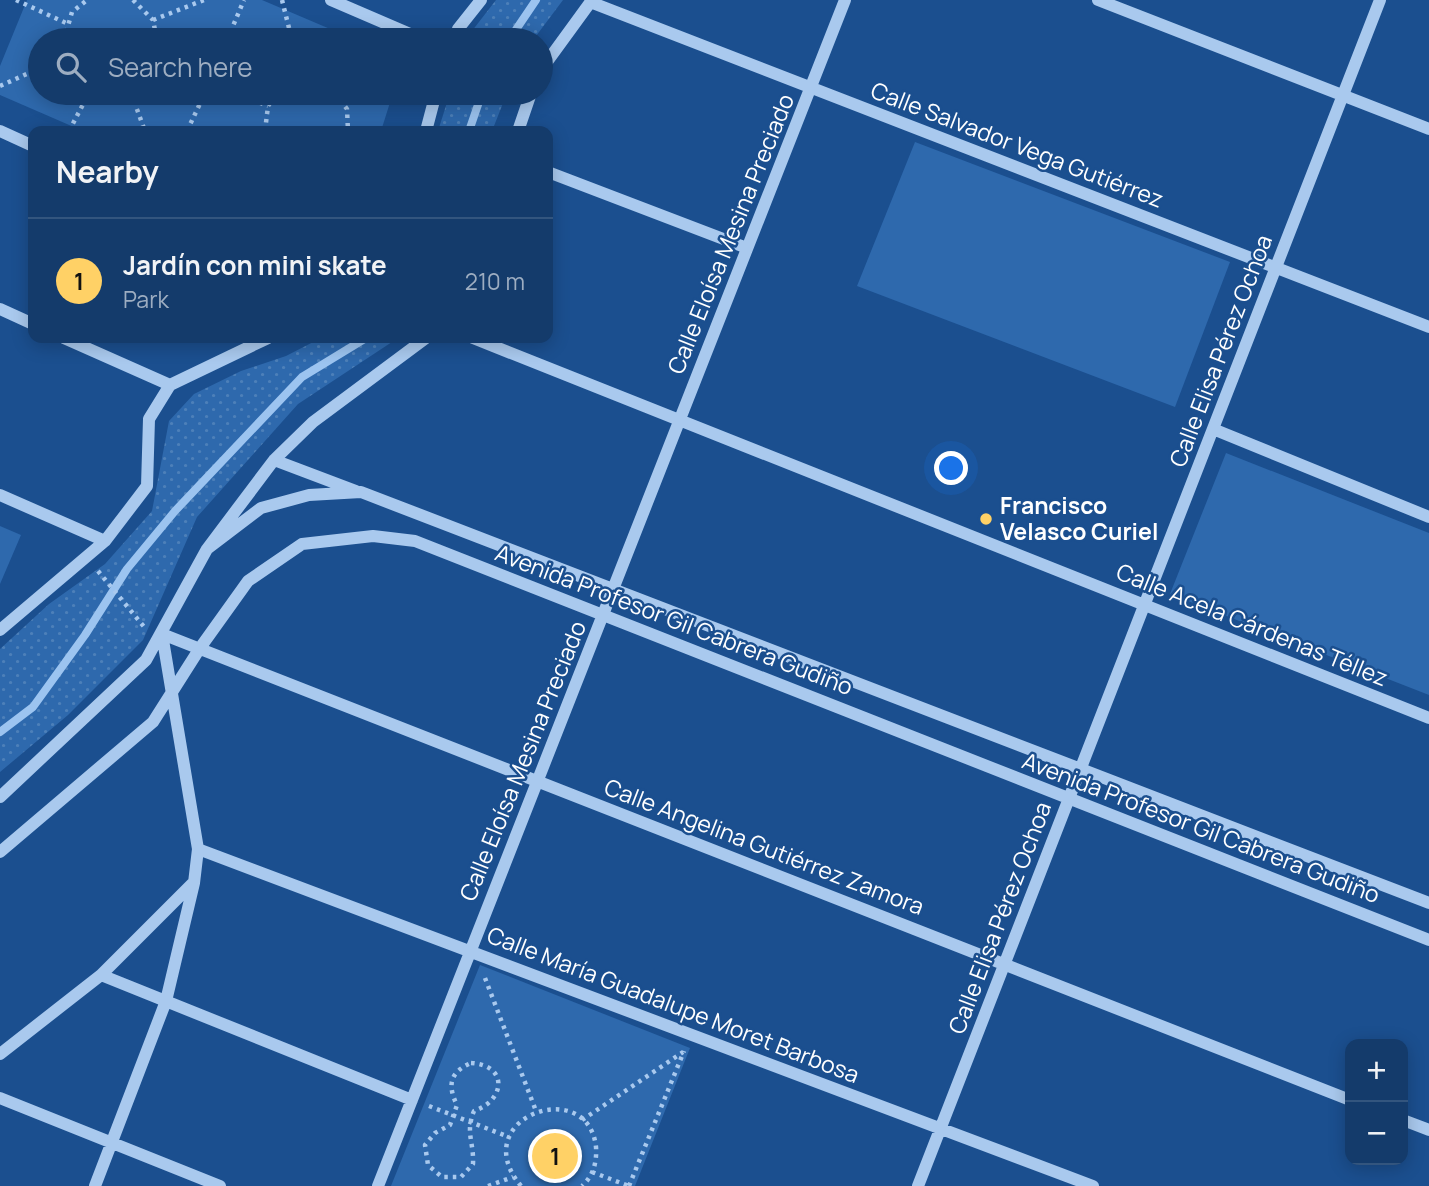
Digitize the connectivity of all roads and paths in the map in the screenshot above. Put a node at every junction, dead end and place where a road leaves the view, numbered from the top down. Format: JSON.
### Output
{"nodes":[{"id":1,"x":16,"y":0,"type":"edge"},
{"id":2,"x":87,"y":0,"type":"edge"},
{"id":3,"x":133,"y":0,"type":"edge"},
{"id":4,"x":204,"y":0,"type":"edge"},
{"id":5,"x":244,"y":0,"type":"edge"},
{"id":6,"x":282,"y":0,"type":"edge"},
{"id":7,"x":331,"y":0,"type":"edge"},
{"id":8,"x":481,"y":0,"type":"edge"},
{"id":9,"x":845,"y":0,"type":"edge"},
{"id":10,"x":1098,"y":0,"type":"edge"},
{"id":11,"x":1380,"y":0,"type":"edge"},
{"id":12,"x":591,"y":1,"type":"edge"},
{"id":13,"x":153,"y":20,"type":"junction"},
{"id":14,"x":66,"y":23,"type":"junction"},
{"id":15,"x":65,"y":28,"type":"edge"},
{"id":16,"x":155,"y":28,"type":"edge"},
{"id":17,"x":232,"y":28,"type":"edge"},
{"id":18,"x":289,"y":28,"type":"edge"},
{"id":19,"x":396,"y":28,"type":"edge"},
{"id":20,"x":459,"y":28,"type":"edge"},
{"id":21,"x":553,"y":53,"type":"edge"},
{"id":22,"x":28,"y":73,"type":"edge"},
{"id":23,"x":0,"y":86,"type":"edge"},
{"id":24,"x":811,"y":88,"type":"junction"},
{"id":25,"x":1342,"y":96,"type":"junction"},
{"id":26,"x":83,"y":105,"type":"edge"},
{"id":27,"x":135,"y":105,"type":"edge"},
{"id":28,"x":199,"y":105,"type":"edge"},
{"id":29,"x":345,"y":105,"type":"edge"},
{"id":30,"x":433,"y":105,"type":"edge"},
{"id":31,"x":527,"y":105,"type":"edge"},
{"id":32,"x":268,"y":106,"type":"edge"},
{"id":33,"x":72,"y":126,"type":"edge"},
{"id":34,"x":143,"y":126,"type":"edge"},
{"id":35,"x":189,"y":126,"type":"edge"},
{"id":36,"x":266,"y":126,"type":"edge"},
{"id":37,"x":348,"y":126,"type":"edge"},
{"id":38,"x":427,"y":126,"type":"edge"},
{"id":39,"x":520,"y":126,"type":"edge"},
{"id":40,"x":1429,"y":129,"type":"edge"},
{"id":41,"x":0,"y":131,"type":"edge"},
{"id":42,"x":28,"y":143,"type":"edge"},
{"id":43,"x":553,"y":174,"type":"edge"},
{"id":44,"x":747,"y":248,"type":"junction"},
{"id":45,"x":1275,"y":268,"type":"junction"},
{"id":46,"x":0,"y":309,"type":"edge"},
{"id":47,"x":28,"y":322,"type":"edge"},
{"id":48,"x":1429,"y":327,"type":"edge"},
{"id":49,"x":75,"y":343,"type":"edge"},
{"id":50,"x":258,"y":343,"type":"edge"},
{"id":51,"x":419,"y":343,"type":"edge"},
{"id":52,"x":487,"y":343,"type":"edge"},
{"id":53,"x":170,"y":385,"type":"junction"},
{"id":54,"x":680,"y":420,"type":"junction"},
{"id":55,"x":1213,"y":429,"type":"junction"},
{"id":56,"x":274,"y":460,"type":"junction"},
{"id":57,"x":361,"y":492,"type":"junction"},
{"id":58,"x":0,"y":495,"type":"edge"},
{"id":59,"x":1429,"y":517,"type":"edge"},
{"id":60,"x":105,"y":541,"type":"junction"},
{"id":61,"x":207,"y":549,"type":"junction"},
{"id":62,"x":97,"y":571,"type":"dead end"},
{"id":63,"x":613,"y":589,"type":"junction"},
{"id":64,"x":1144,"y":605,"type":"junction"},
{"id":65,"x":603,"y":615,"type":"junction"},
{"id":66,"x":0,"y":630,"type":"edge"},
{"id":67,"x":148,"y":632,"type":"dead end"},
{"id":68,"x":162,"y":634,"type":"junction"},
{"id":69,"x":200,"y":648,"type":"junction"},
{"id":70,"x":174,"y":690,"type":"junction"},
{"id":71,"x":1429,"y":718,"type":"edge"},
{"id":72,"x":1081,"y":769,"type":"junction"},
{"id":73,"x":537,"y":781,"type":"junction"},
{"id":74,"x":0,"y":797,"type":"edge"},
{"id":75,"x":1069,"y":798,"type":"junction"},
{"id":76,"x":198,"y":849,"type":"junction"},
{"id":77,"x":0,"y":852,"type":"edge"},
{"id":78,"x":194,"y":883,"type":"junction"},
{"id":79,"x":1429,"y":903,"type":"edge"},
{"id":80,"x":1429,"y":940,"type":"edge"},
{"id":81,"x":470,"y":951,"type":"junction"},
{"id":82,"x":1004,"y":964,"type":"junction"},
{"id":83,"x":101,"y":975,"type":"junction"},
{"id":84,"x":496,"y":978,"type":"dead end"},
{"id":85,"x":166,"y":1001,"type":"junction"},
{"id":86,"x":671,"y":1046,"type":"dead end"},
{"id":87,"x":684,"y":1051,"type":"junction"},
{"id":88,"x":0,"y":1054,"type":"edge"},
{"id":89,"x":0,"y":1098,"type":"edge"},
{"id":90,"x":1345,"y":1098,"type":"edge"},
{"id":91,"x":412,"y":1100,"type":"junction"},
{"id":92,"x":429,"y":1106,"type":"dead end"},
{"id":93,"x":536,"y":1111,"type":"junction"},
{"id":94,"x":454,"y":1115,"type":"junction"},
{"id":95,"x":582,"y":1120,"type":"junction"},
{"id":96,"x":470,"y":1121,"type":"junction"},
{"id":97,"x":1408,"y":1122,"type":"edge"},
{"id":98,"x":940,"y":1128,"type":"junction"},
{"id":99,"x":1429,"y":1130,"type":"edge"},
{"id":100,"x":509,"y":1137,"type":"junction"},
{"id":101,"x":112,"y":1143,"type":"junction"},
{"id":102,"x":592,"y":1172,"type":"junction"},
{"id":103,"x":513,"y":1177,"type":"junction"},
{"id":104,"x":95,"y":1186,"type":"edge"},
{"id":105,"x":220,"y":1186,"type":"edge"},
{"id":106,"x":378,"y":1186,"type":"edge"},
{"id":107,"x":488,"y":1186,"type":"edge"},
{"id":108,"x":521,"y":1186,"type":"edge"},
{"id":109,"x":582,"y":1186,"type":"edge"},
{"id":110,"x":629,"y":1186,"type":"edge"},
{"id":111,"x":918,"y":1186,"type":"edge"},
{"id":112,"x":1093,"y":1186,"type":"edge"}],
"edges":[{"from":1,"to":14,"type":"path"},
{"from":2,"to":14,"type":"path"},
{"from":3,"to":13,"type":"path"},
{"from":4,"to":13,"type":"path"},
{"from":5,"to":17,"type":"path"},
{"from":6,"to":18,"type":"path"},
{"from":7,"to":19,"type":"street"},
{"from":8,"to":20,"type":"street"},
{"from":9,"to":24,"type":"street","name":"Calle Eloísa Mesina Preciado"},
{"from":10,"to":25,"type":"street"},
{"from":11,"to":25,"type":"street","name":"Calle Elisa Pérez Ochoa"},
{"from":12,"to":21,"type":"street"},
{"from":12,"to":24,"type":"street","name":"Calle Salvador Vega Gutiérrez"},
{"from":13,"to":16,"type":"path"},
{"from":14,"to":15,"type":"path"},
{"from":22,"to":23,"type":"path"},
{"from":24,"to":44,"type":"street","name":"Calle Eloísa Mesina Preciado"},
{"from":24,"to":45,"type":"street","name":"Calle Salvador Vega Gutiérrez"},
{"from":25,"to":40,"type":"street"},
{"from":25,"to":45,"type":"street","name":"Calle Elisa Pérez Ochoa"},
{"from":26,"to":33,"type":"path"},
{"from":27,"to":34,"type":"path"},
{"from":28,"to":35,"type":"path"},
{"from":29,"to":37,"type":"path"},
{"from":30,"to":38,"type":"street"},
{"from":31,"to":39,"type":"street"},
{"from":32,"to":36,"type":"path"},
{"from":41,"to":42,"type":"street"},
{"from":43,"to":44,"type":"street"},
{"from":44,"to":54,"type":"street","name":"Calle Eloísa Mesina Preciado"},
{"from":45,"to":48,"type":"street","name":"Calle Salvador Vega Gutiérrez"},
{"from":45,"to":55,"type":"street","name":"Calle Elisa Pérez Ochoa"},
{"from":46,"to":47,"type":"street"},
{"from":49,"to":53,"type":"street"},
{"from":50,"to":53,"type":"street"},
{"from":51,"to":56,"type":"street"},
{"from":52,"to":54,"type":"street","name":"Calle Acela Cárdenas Téllez"},
{"from":53,"to":60,"type":"street"},
{"from":54,"to":63,"type":"street","name":"Calle Eloísa Mesina Preciado"},
{"from":54,"to":64,"type":"street","name":"Calle Acela Cárdenas Téllez"},
{"from":55,"to":59,"type":"street"},
{"from":55,"to":64,"type":"street","name":"Calle Elisa Pérez Ochoa"},
{"from":56,"to":57,"type":"street","name":"Avenida Profesor Gil Cabrera Gudiño"},
{"from":56,"to":61,"type":"street","name":"Avenida Profesor Gil Cabrera Gudiño"},
{"from":57,"to":61,"type":"street","name":"Avenida Profesor Gil Cabrera Gudiño"},
{"from":57,"to":63,"type":"street","name":"Avenida Profesor Gil Cabrera Gudiño"},
{"from":58,"to":60,"type":"street"},
{"from":60,"to":66,"type":"street"},
{"from":61,"to":68,"type":"street","name":"Avenida Profesor Gil Cabrera Gudiño"},
{"from":62,"to":67,"type":"path"},
{"from":63,"to":65,"type":"street","name":"Calle Eloísa Mesina Preciado"},
{"from":63,"to":72,"type":"street","name":"Avenida Profesor Gil Cabrera Gudiño"},
{"from":64,"to":71,"type":"street","name":"Calle Acela Cárdenas Téllez"},
{"from":64,"to":72,"type":"street","name":"Calle Elisa Pérez Ochoa"},
{"from":65,"to":69,"type":"street","name":"Avenida Profesor Gil Cabrera Gudiño"},
{"from":65,"to":73,"type":"street","name":"Calle Eloísa Mesina Preciado"},
{"from":65,"to":75,"type":"street","name":"Avenida Profesor Gil Cabrera Gudiño"},
{"from":68,"to":69,"type":"street","name":"Calle Angelina Gutiérrez Zamora"},
{"from":68,"to":70,"type":"street"},
{"from":68,"to":74,"type":"street","name":"Avenida Profesor Gil Cabrera Gudiño"},
{"from":69,"to":70,"type":"street","name":"Avenida Profesor Gil Cabrera Gudiño"},
{"from":69,"to":73,"type":"street","name":"Calle Angelina Gutiérrez Zamora"},
{"from":70,"to":76,"type":"street"},
{"from":70,"to":77,"type":"street","name":"Avenida Profesor Gil Cabrera Gudiño"},
{"from":72,"to":75,"type":"street","name":"Calle Elisa Pérez Ochoa"},
{"from":72,"to":79,"type":"street","name":"Avenida Profesor Gil Cabrera Gudiño"},
{"from":73,"to":81,"type":"street","name":"Calle Eloísa Mesina Preciado"},
{"from":73,"to":82,"type":"street","name":"Calle Angelina Gutiérrez Zamora"},
{"from":75,"to":80,"type":"street","name":"Avenida Profesor Gil Cabrera Gudiño"},
{"from":75,"to":82,"type":"street","name":"Calle Elisa Pérez Ochoa"},
{"from":76,"to":78,"type":"street"},
{"from":76,"to":81,"type":"street","name":"Calle María Guadalupe Moret Barbosa"},
{"from":78,"to":83,"type":"street"},
{"from":78,"to":85,"type":"street"},
{"from":81,"to":91,"type":"street","name":"Calle Eloísa Mesina Preciado"},
{"from":81,"to":98,"type":"street","name":"Calle María Guadalupe Moret Barbosa"},
{"from":82,"to":90,"type":"street","name":"Calle Angelina Gutiérrez Zamora"},
{"from":82,"to":98,"type":"street","name":"Calle Elisa Pérez Ochoa"},
{"from":83,"to":85,"type":"street"},
{"from":83,"to":88,"type":"street"},
{"from":84,"to":93,"type":"path"},
{"from":85,"to":91,"type":"street"},
{"from":85,"to":101,"type":"street"},
{"from":86,"to":87,"type":"path"},
{"from":87,"to":95,"type":"path"},
{"from":87,"to":110,"type":"path"},
{"from":89,"to":101,"type":"street"},
{"from":91,"to":106,"type":"street","name":"Calle Eloísa Mesina Preciado"},
{"from":92,"to":94,"type":"path"},
{"from":93,"to":95,"type":"path"},
{"from":93,"to":100,"type":"path"},
{"from":94,"to":96,"type":"path"},
{"from":94,"to":96,"type":"path"},
{"from":94,"to":96,"type":"path"},
{"from":95,"to":102,"type":"path"},
{"from":96,"to":100,"type":"path"},
{"from":97,"to":99,"type":"street"},
{"from":98,"to":111,"type":"street","name":"Calle Elisa Pérez Ochoa"},
{"from":98,"to":112,"type":"street","name":"Calle María Guadalupe Moret Barbosa"},
{"from":100,"to":103,"type":"path"},
{"from":101,"to":104,"type":"street"},
{"from":101,"to":105,"type":"street"},
{"from":102,"to":109,"type":"path"},
{"from":102,"to":110,"type":"path"},
{"from":103,"to":107,"type":"path"},
{"from":103,"to":108,"type":"path"}]}
